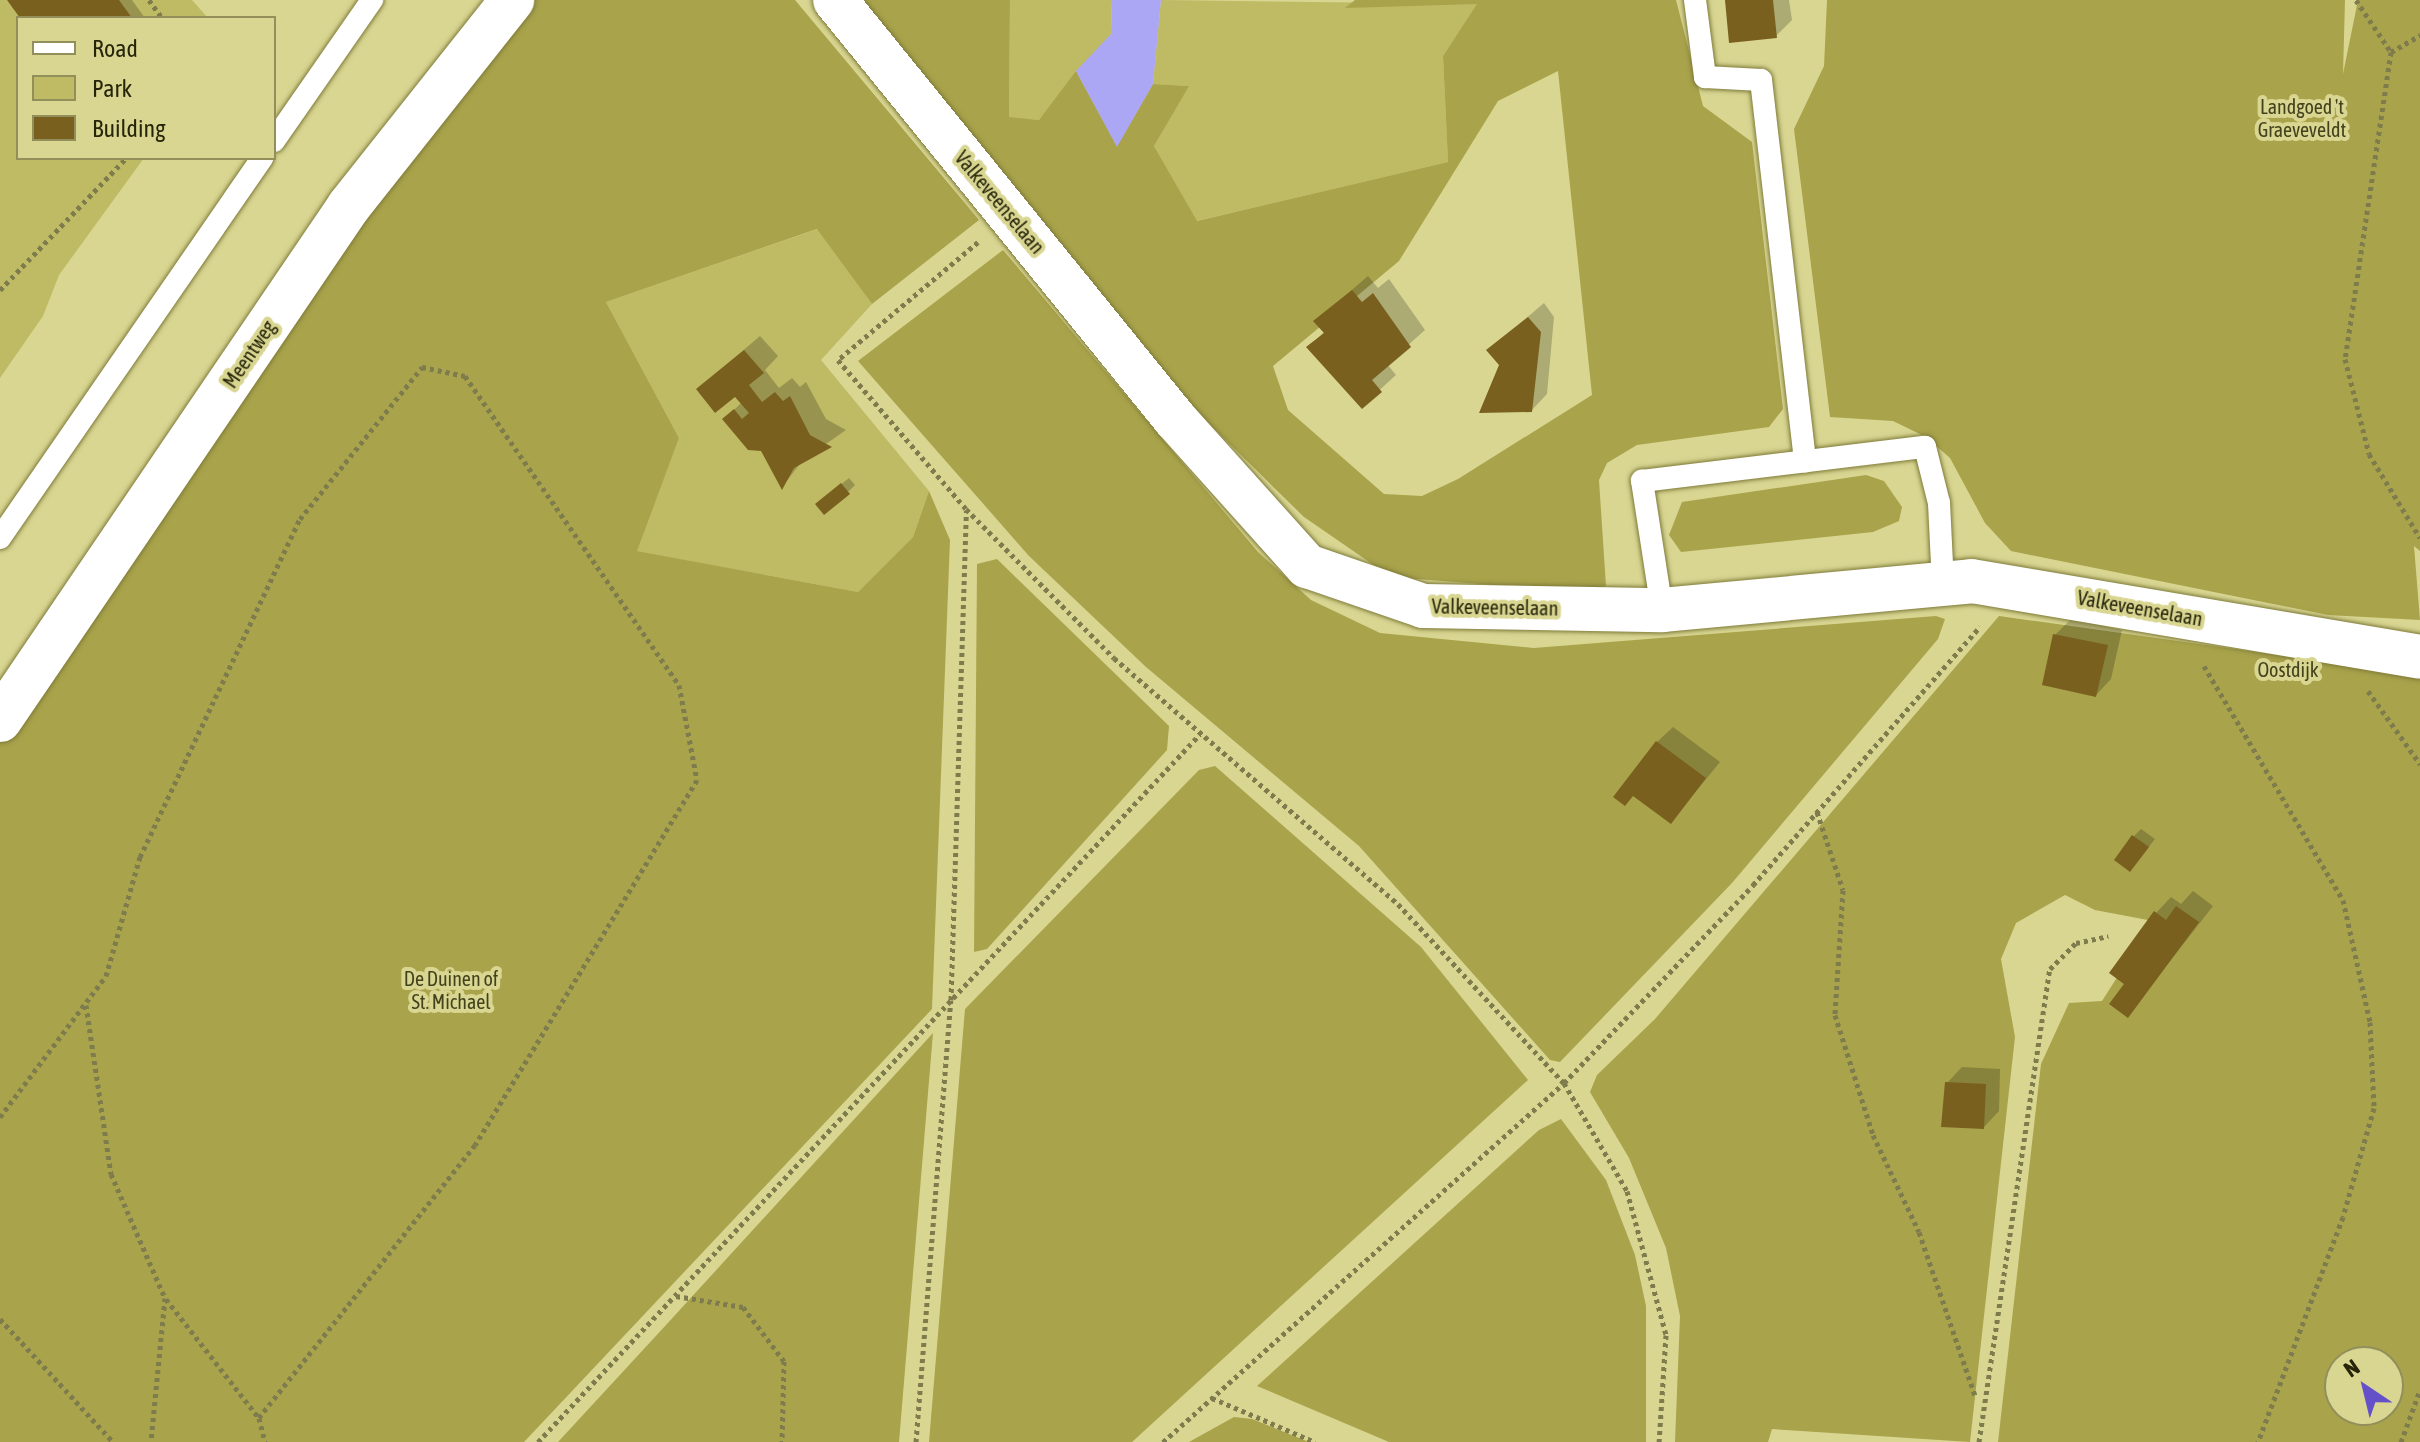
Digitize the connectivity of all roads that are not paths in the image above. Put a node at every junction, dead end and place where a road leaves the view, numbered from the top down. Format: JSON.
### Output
{"nodes":[{"id":1,"x":372,"y":0,"type":"edge"},
{"id":2,"x":512,"y":0,"type":"edge"},
{"id":3,"x":835,"y":0,"type":"edge"},
{"id":4,"x":1695,"y":0,"type":"edge"},
{"id":5,"x":276,"y":138,"type":"edge"},
{"id":6,"x":261,"y":160,"type":"edge"},
{"id":7,"x":1805,"y":461,"type":"junction"},
{"id":8,"x":0,"y":538,"type":"edge"},
{"id":9,"x":1943,"y":584,"type":"junction"},
{"id":10,"x":1662,"y":610,"type":"junction"},
{"id":11,"x":2420,"y":657,"type":"edge"},
{"id":12,"x":0,"y":720,"type":"edge"}],
"edges":[{"from":1,"to":5,"type":"lane"},
{"from":2,"to":12,"type":"street","name":"Meentweg"},
{"from":3,"to":10,"type":"street","name":"Valkeveenselaan"},
{"from":4,"to":7,"type":"lane"},
{"from":6,"to":8,"type":"lane"},
{"from":7,"to":9,"type":"lane"},
{"from":7,"to":10,"type":"lane"},
{"from":9,"to":10,"type":"street","name":"Valkeveenselaan"},
{"from":9,"to":11,"type":"street","name":"Valkeveenselaan"}]}
